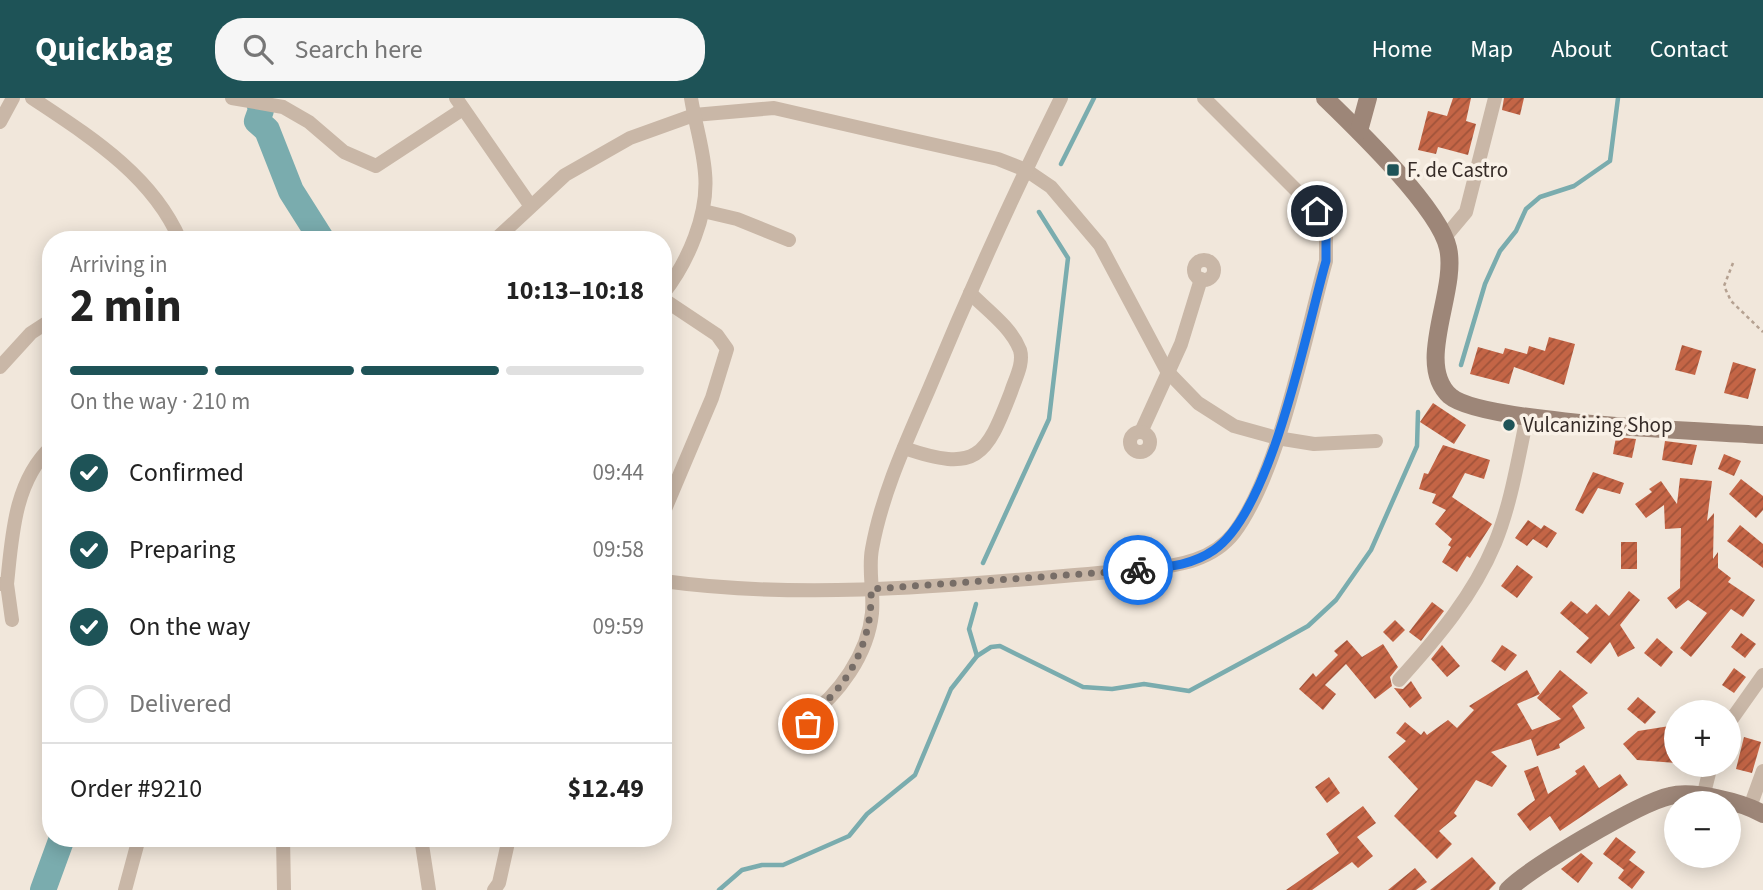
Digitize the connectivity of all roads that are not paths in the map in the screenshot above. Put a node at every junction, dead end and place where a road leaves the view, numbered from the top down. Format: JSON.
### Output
{"nodes":[{"id":1,"x":12,"y":98,"type":"edge"},
{"id":2,"x":32,"y":98,"type":"edge"},
{"id":3,"x":232,"y":98,"type":"edge"},
{"id":4,"x":691,"y":98,"type":"edge"},
{"id":5,"x":1061,"y":98,"type":"edge"},
{"id":6,"x":1204,"y":98,"type":"edge"},
{"id":7,"x":1325,"y":98,"type":"edge"},
{"id":8,"x":1368,"y":98,"type":"edge"},
{"id":9,"x":1495,"y":98,"type":"edge"},
{"id":10,"x":459,"y":103,"type":"edge"},
{"id":11,"x":694,"y":115,"type":"junction"},
{"id":12,"x":0,"y":121,"type":"edge"},
{"id":13,"x":1359,"y":131,"type":"junction"},
{"id":14,"x":1026,"y":170,"type":"junction"},
{"id":15,"x":530,"y":205,"type":"junction"},
{"id":16,"x":702,"y":211,"type":"junction"},
{"id":17,"x":175,"y":231,"type":"edge"},
{"id":18,"x":504,"y":231,"type":"edge"},
{"id":19,"x":1445,"y":237,"type":"junction"},
{"id":20,"x":789,"y":240,"type":"dead end"},
{"id":21,"x":1201,"y":279,"type":"dead end"},
{"id":22,"x":672,"y":280,"type":"edge"},
{"id":23,"x":970,"y":293,"type":"junction"},
{"id":24,"x":672,"y":302,"type":"edge"},
{"id":25,"x":42,"y":326,"type":"edge"},
{"id":26,"x":0,"y":368,"type":"edge"},
{"id":27,"x":1167,"y":371,"type":"junction"},
{"id":28,"x":1527,"y":417,"type":"junction"},
{"id":29,"x":1141,"y":432,"type":"dead end"},
{"id":30,"x":1763,"y":435,"type":"edge"},
{"id":31,"x":1277,"y":439,"type":"junction"},
{"id":32,"x":1376,"y":442,"type":"dead end"},
{"id":33,"x":904,"y":449,"type":"junction"},
{"id":34,"x":42,"y":460,"type":"edge"},
{"id":35,"x":672,"y":493,"type":"edge"},
{"id":36,"x":672,"y":582,"type":"edge"},
{"id":37,"x":3,"y":584,"type":"edge"},
{"id":38,"x":871,"y":589,"type":"junction"},
{"id":39,"x":12,"y":620,"type":"dead end"},
{"id":40,"x":1763,"y":675,"type":"edge"},
{"id":41,"x":1399,"y":680,"type":"dead end"},
{"id":42,"x":1741,"y":706,"type":"edge"},
{"id":43,"x":806,"y":718,"type":"dead end"},
{"id":44,"x":1763,"y":771,"type":"edge"},
{"id":45,"x":1664,"y":798,"type":"edge"},
{"id":46,"x":1756,"y":810,"type":"edge"},
{"id":47,"x":137,"y":847,"type":"edge"},
{"id":48,"x":283,"y":847,"type":"edge"},
{"id":49,"x":422,"y":847,"type":"edge"},
{"id":50,"x":507,"y":847,"type":"edge"},
{"id":51,"x":125,"y":890,"type":"edge"},
{"id":52,"x":284,"y":890,"type":"edge"},
{"id":53,"x":429,"y":890,"type":"edge"},
{"id":54,"x":494,"y":890,"type":"edge"},
{"id":55,"x":1508,"y":890,"type":"edge"}],
"edges":[{"from":1,"to":12,"type":"street"},
{"from":2,"to":17,"type":"street"},
{"from":3,"to":10,"type":"street"},
{"from":4,"to":11,"type":"street"},
{"from":5,"to":14,"type":"street"},
{"from":6,"to":31,"type":"street"},
{"from":7,"to":13,"type":"main road"},
{"from":8,"to":13,"type":"main road"},
{"from":9,"to":19,"type":"street"},
{"from":10,"to":15,"type":"street"},
{"from":11,"to":14,"type":"street"},
{"from":11,"to":15,"type":"street"},
{"from":11,"to":16,"type":"street"},
{"from":13,"to":19,"type":"main road"},
{"from":14,"to":23,"type":"street"},
{"from":14,"to":27,"type":"street"},
{"from":15,"to":18,"type":"street"},
{"from":16,"to":20,"type":"street"},
{"from":16,"to":22,"type":"street"},
{"from":19,"to":28,"type":"main road"},
{"from":21,"to":27,"type":"street"},
{"from":23,"to":33,"type":"street"},
{"from":23,"to":33,"type":"street"},
{"from":24,"to":35,"type":"street"},
{"from":25,"to":26,"type":"street"},
{"from":27,"to":29,"type":"street"},
{"from":27,"to":31,"type":"street"},
{"from":28,"to":30,"type":"main road"},
{"from":28,"to":41,"type":"street"},
{"from":31,"to":32,"type":"street"},
{"from":31,"to":38,"type":"street"},
{"from":33,"to":38,"type":"street"},
{"from":34,"to":37,"type":"street"},
{"from":36,"to":38,"type":"street"},
{"from":37,"to":39,"type":"street"},
{"from":38,"to":43,"type":"street"},
{"from":40,"to":42,"type":"street"},
{"from":44,"to":46,"type":"street"},
{"from":45,"to":55,"type":"main road"},
{"from":47,"to":51,"type":"street"},
{"from":48,"to":52,"type":"street"},
{"from":49,"to":53,"type":"street"},
{"from":50,"to":54,"type":"street"}]}
